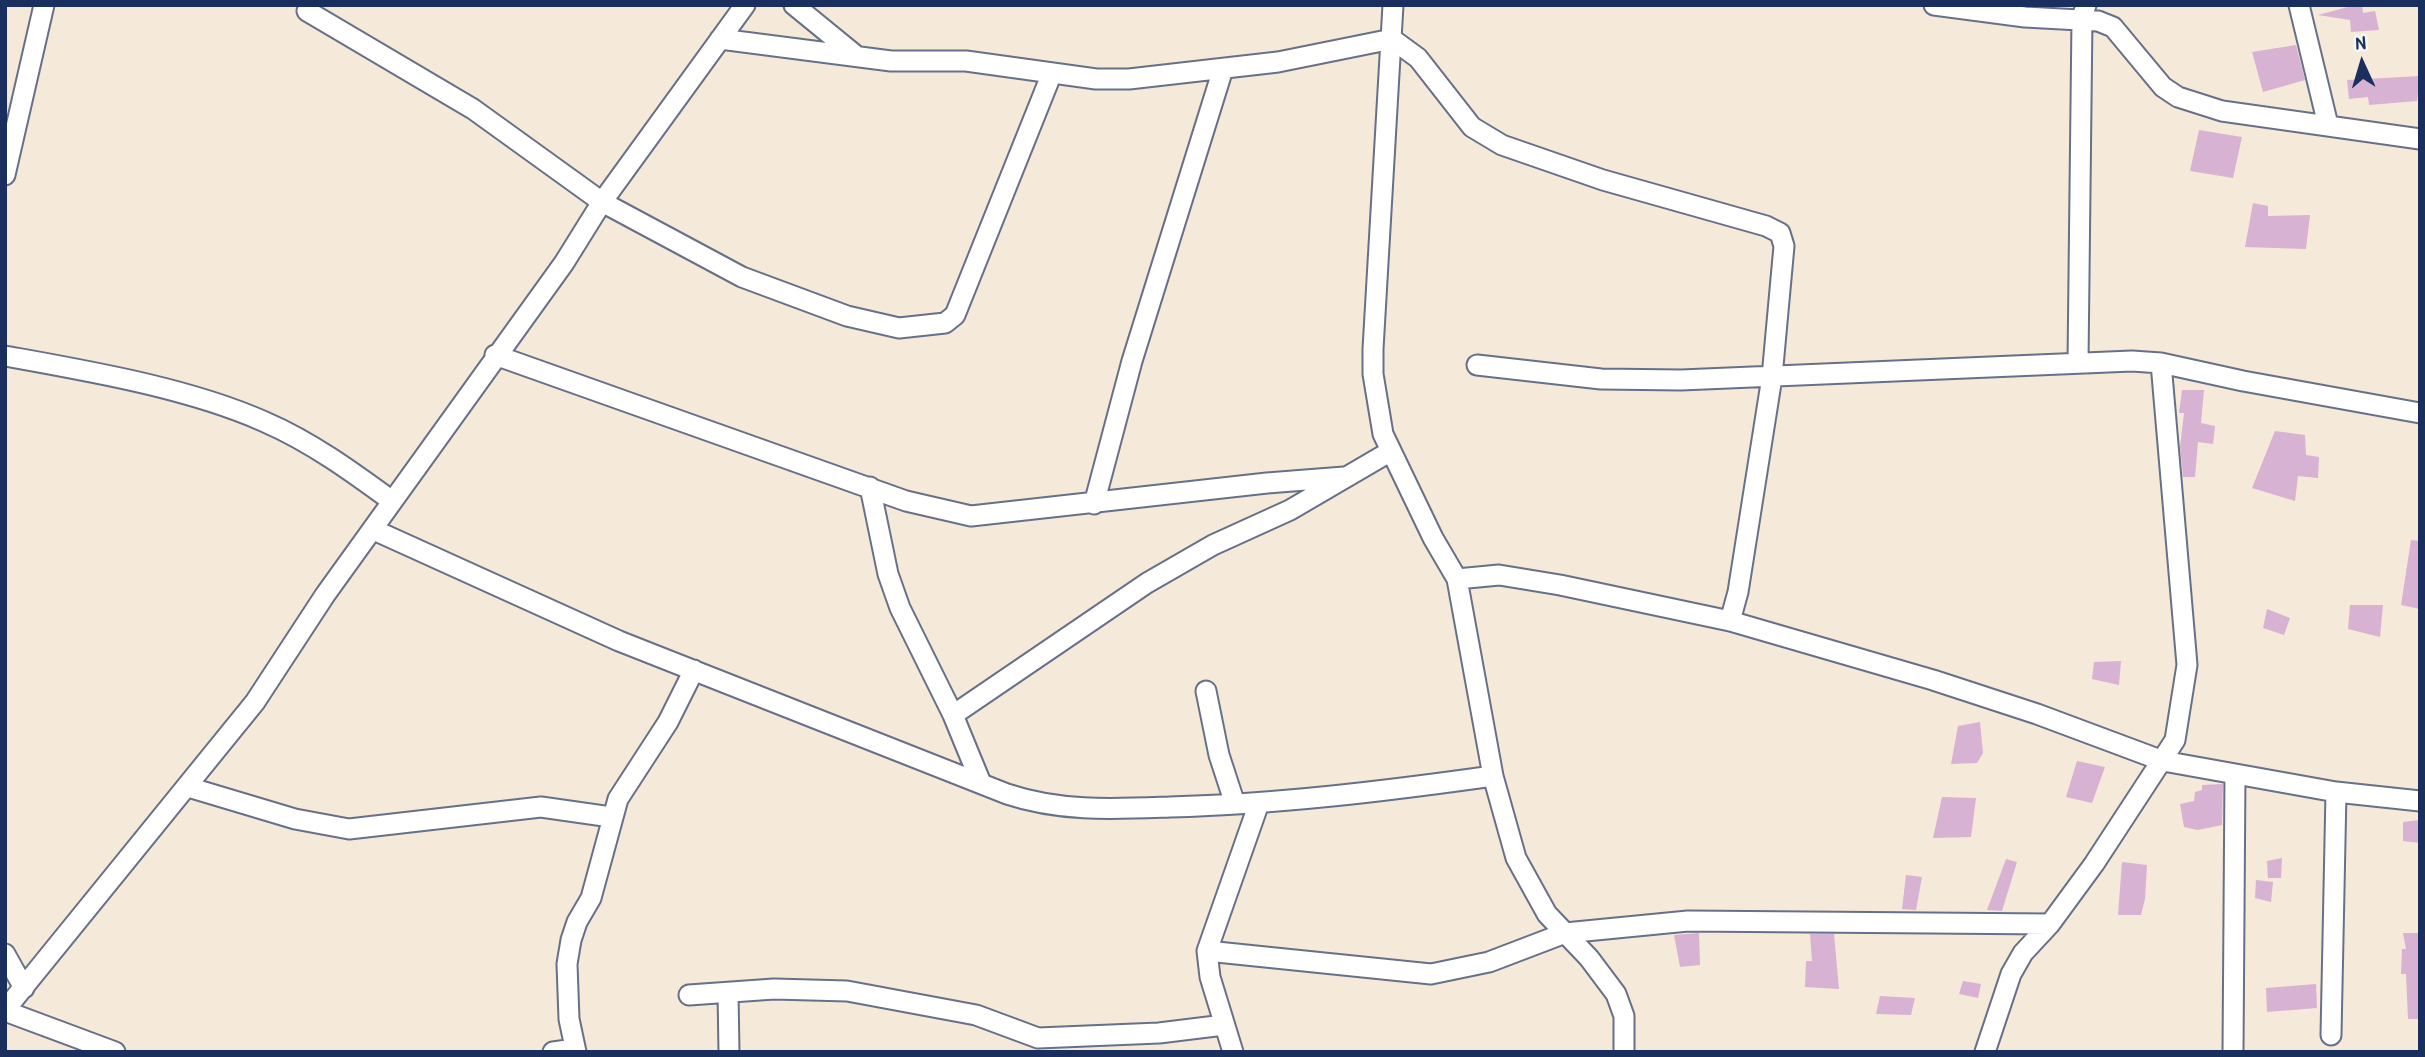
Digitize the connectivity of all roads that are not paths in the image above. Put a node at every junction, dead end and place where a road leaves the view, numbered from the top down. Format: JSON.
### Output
{"nodes":[{"id":1,"x":44,"y":5,"type":"edge"},
{"id":2,"x":745,"y":5,"type":"edge"},
{"id":3,"x":793,"y":5,"type":"edge"},
{"id":4,"x":1393,"y":5,"type":"edge"},
{"id":5,"x":1934,"y":5,"type":"edge"},
{"id":6,"x":2299,"y":5,"type":"edge"},
{"id":7,"x":307,"y":11,"type":"dead end"},
{"id":8,"x":2084,"y":12,"type":"edge"},
{"id":9,"x":720,"y":39,"type":"junction"},
{"id":10,"x":1392,"y":39,"type":"junction"},
{"id":11,"x":858,"y":56,"type":"junction"},
{"id":12,"x":1223,"y":69,"type":"junction"},
{"id":13,"x":1052,"y":72,"type":"junction"},
{"id":14,"x":2328,"y":125,"type":"junction"},
{"id":15,"x":2420,"y":139,"type":"edge"},
{"id":16,"x":5,"y":175,"type":"edge"},
{"id":17,"x":602,"y":202,"type":"junction"},
{"id":18,"x":495,"y":355,"type":"junction"},
{"id":19,"x":5,"y":356,"type":"edge"},
{"id":20,"x":2078,"y":362,"type":"junction"},
{"id":21,"x":2161,"y":363,"type":"junction"},
{"id":22,"x":1477,"y":365,"type":"dead end"},
{"id":23,"x":1772,"y":376,"type":"junction"},
{"id":24,"x":2420,"y":413,"type":"edge"},
{"id":25,"x":1391,"y":451,"type":"junction"},
{"id":26,"x":1344,"y":477,"type":"junction"},
{"id":27,"x":870,"y":487,"type":"junction"},
{"id":28,"x":392,"y":501,"type":"junction"},
{"id":29,"x":1094,"y":504,"type":"junction"},
{"id":30,"x":374,"y":530,"type":"junction"},
{"id":31,"x":1457,"y":579,"type":"junction"},
{"id":32,"x":1730,"y":621,"type":"junction"},
{"id":33,"x":694,"y":670,"type":"junction"},
{"id":34,"x":1206,"y":691,"type":"dead end"},
{"id":35,"x":953,"y":715,"type":"junction"},
{"id":36,"x":2163,"y":761,"type":"junction"},
{"id":37,"x":2235,"y":774,"type":"junction"},
{"id":38,"x":1493,"y":776,"type":"junction"},
{"id":39,"x":981,"y":783,"type":"junction"},
{"id":40,"x":188,"y":787,"type":"junction"},
{"id":41,"x":2336,"y":792,"type":"junction"},
{"id":42,"x":2420,"y":801,"type":"edge"},
{"id":43,"x":1259,"y":803,"type":"junction"},
{"id":44,"x":1235,"y":804,"type":"junction"},
{"id":45,"x":611,"y":817,"type":"junction"},
{"id":46,"x":2050,"y":924,"type":"junction"},
{"id":47,"x":1565,"y":933,"type":"junction"},
{"id":48,"x":1208,"y":951,"type":"junction"},
{"id":49,"x":5,"y":954,"type":"edge"},
{"id":50,"x":24,"y":988,"type":"junction"},
{"id":51,"x":728,"y":993,"type":"junction"},
{"id":52,"x":689,"y":995,"type":"dead end"},
{"id":53,"x":5,"y":1011,"type":"edge"},
{"id":54,"x":1224,"y":1026,"type":"junction"},
{"id":55,"x":2331,"y":1035,"type":"dead end"},
{"id":56,"x":576,"y":1050,"type":"edge"},
{"id":57,"x":115,"y":1052,"type":"edge"},
{"id":58,"x":553,"y":1052,"type":"edge"},
{"id":59,"x":729,"y":1052,"type":"edge"},
{"id":60,"x":1233,"y":1052,"type":"edge"},
{"id":61,"x":1624,"y":1052,"type":"edge"},
{"id":62,"x":1985,"y":1052,"type":"edge"},
{"id":63,"x":2233,"y":1052,"type":"edge"}],
"edges":[{"from":1,"to":16,"type":"street"},
{"from":2,"to":9,"type":"street"},
{"from":3,"to":11,"type":"street"},
{"from":4,"to":10,"type":"street"},
{"from":5,"to":8,"type":"street"},
{"from":6,"to":14,"type":"street"},
{"from":7,"to":17,"type":"street"},
{"from":8,"to":14,"type":"street"},
{"from":8,"to":20,"type":"street"},
{"from":9,"to":11,"type":"street"},
{"from":9,"to":17,"type":"street"},
{"from":10,"to":12,"type":"street"},
{"from":10,"to":23,"type":"street"},
{"from":10,"to":25,"type":"street"},
{"from":11,"to":13,"type":"street"},
{"from":12,"to":13,"type":"street"},
{"from":12,"to":29,"type":"street"},
{"from":13,"to":17,"type":"street"},
{"from":14,"to":15,"type":"street"},
{"from":17,"to":18,"type":"street"},
{"from":18,"to":27,"type":"street"},
{"from":18,"to":28,"type":"street"},
{"from":19,"to":28,"type":"street"},
{"from":20,"to":21,"type":"street"},
{"from":20,"to":23,"type":"street"},
{"from":21,"to":24,"type":"street"},
{"from":21,"to":36,"type":"street"},
{"from":22,"to":23,"type":"street"},
{"from":23,"to":32,"type":"street"},
{"from":25,"to":26,"type":"street"},
{"from":25,"to":31,"type":"street"},
{"from":26,"to":29,"type":"street"},
{"from":26,"to":35,"type":"street"},
{"from":27,"to":29,"type":"street"},
{"from":27,"to":35,"type":"street"},
{"from":28,"to":30,"type":"street"},
{"from":30,"to":33,"type":"street"},
{"from":30,"to":40,"type":"street"},
{"from":31,"to":32,"type":"street"},
{"from":31,"to":38,"type":"street"},
{"from":32,"to":36,"type":"street"},
{"from":33,"to":39,"type":"street"},
{"from":33,"to":45,"type":"street"},
{"from":34,"to":44,"type":"street"},
{"from":35,"to":39,"type":"street"},
{"from":36,"to":37,"type":"street"},
{"from":36,"to":46,"type":"street"},
{"from":37,"to":41,"type":"street"},
{"from":37,"to":63,"type":"street"},
{"from":38,"to":43,"type":"street"},
{"from":38,"to":47,"type":"street"},
{"from":39,"to":44,"type":"street"},
{"from":40,"to":45,"type":"street"},
{"from":40,"to":50,"type":"street"},
{"from":41,"to":42,"type":"street"},
{"from":41,"to":55,"type":"street"},
{"from":43,"to":44,"type":"street"},
{"from":43,"to":48,"type":"street"},
{"from":45,"to":56,"type":"street"},
{"from":46,"to":47,"type":"street"},
{"from":46,"to":62,"type":"street"},
{"from":47,"to":48,"type":"street"},
{"from":47,"to":61,"type":"street"},
{"from":48,"to":54,"type":"street"},
{"from":49,"to":50,"type":"street"},
{"from":50,"to":53,"type":"street"},
{"from":51,"to":52,"type":"street"},
{"from":51,"to":54,"type":"street"},
{"from":51,"to":59,"type":"street"},
{"from":53,"to":57,"type":"street"},
{"from":54,"to":60,"type":"street"},
{"from":56,"to":58,"type":"street"}]}
